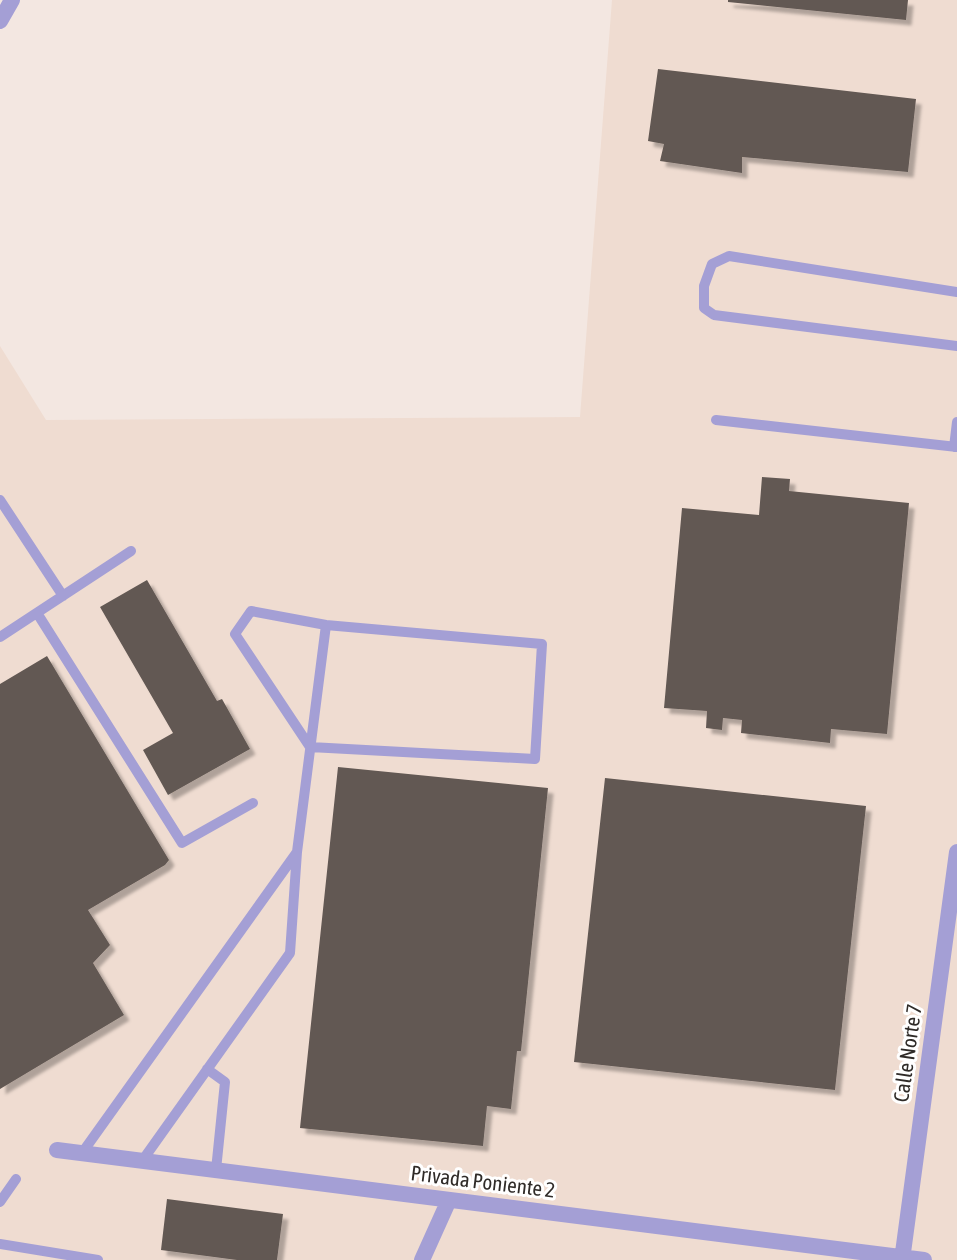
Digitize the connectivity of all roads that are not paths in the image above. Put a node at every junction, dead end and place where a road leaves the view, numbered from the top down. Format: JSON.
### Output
{"nodes":[{"id":1,"x":12,"y":0,"type":"edge"},
{"id":2,"x":0,"y":21,"type":"edge"},
{"id":3,"x":957,"y":291,"type":"edge"},
{"id":4,"x":957,"y":346,"type":"edge"},
{"id":5,"x":717,"y":420,"type":"dead end"},
{"id":6,"x":957,"y":422,"type":"edge"},
{"id":7,"x":956,"y":447,"type":"edge"},
{"id":8,"x":0,"y":500,"type":"edge"},
{"id":9,"x":130,"y":551,"type":"dead end"},
{"id":10,"x":63,"y":596,"type":"junction"},
{"id":11,"x":37,"y":613,"type":"junction"},
{"id":12,"x":326,"y":625,"type":"junction"},
{"id":13,"x":0,"y":637,"type":"edge"},
{"id":14,"x":310,"y":747,"type":"junction"},
{"id":15,"x":253,"y":803,"type":"dead end"},
{"id":16,"x":297,"y":852,"type":"junction"},
{"id":17,"x":957,"y":852,"type":"edge"},
{"id":18,"x":207,"y":1069,"type":"junction"},
{"id":19,"x":57,"y":1150,"type":"dead end"},
{"id":20,"x":82,"y":1153,"type":"junction"},
{"id":21,"x":142,"y":1161,"type":"junction"},
{"id":22,"x":216,"y":1170,"type":"junction"},
{"id":23,"x":16,"y":1179,"type":"dead end"},
{"id":24,"x":449,"y":1200,"type":"junction"},
{"id":25,"x":0,"y":1202,"type":"edge"},
{"id":26,"x":0,"y":1244,"type":"edge"},
{"id":27,"x":903,"y":1259,"type":"edge"},
{"id":28,"x":98,"y":1260,"type":"edge"},
{"id":29,"x":422,"y":1260,"type":"edge"},
{"id":30,"x":924,"y":1260,"type":"edge"}],
"edges":[{"from":1,"to":2,"type":"street"},
{"from":3,"to":4,"type":"lane"},
{"from":5,"to":7,"type":"lane"},
{"from":6,"to":7,"type":"lane"},
{"from":8,"to":10,"type":"lane"},
{"from":9,"to":10,"type":"lane"},
{"from":10,"to":11,"type":"lane"},
{"from":11,"to":13,"type":"lane"},
{"from":11,"to":15,"type":"lane"},
{"from":12,"to":14,"type":"lane"},
{"from":12,"to":14,"type":"lane"},
{"from":12,"to":14,"type":"lane"},
{"from":14,"to":16,"type":"lane"},
{"from":16,"to":18,"type":"lane"},
{"from":16,"to":20,"type":"lane"},
{"from":17,"to":27,"type":"street","name":"Calle Norte 7"},
{"from":18,"to":21,"type":"lane"},
{"from":18,"to":22,"type":"lane"},
{"from":19,"to":20,"type":"street","name":"Privada Poniente 2"},
{"from":20,"to":21,"type":"street","name":"Privada Poniente 2"},
{"from":21,"to":22,"type":"street","name":"Privada Poniente 2"},
{"from":22,"to":24,"type":"street","name":"Privada Poniente 2"},
{"from":23,"to":25,"type":"lane"},
{"from":24,"to":27,"type":"street","name":"Privada Poniente 2"},
{"from":24,"to":29,"type":"street"},
{"from":26,"to":28,"type":"lane"},
{"from":27,"to":30,"type":"street","name":"Privada Poniente 2"}]}
